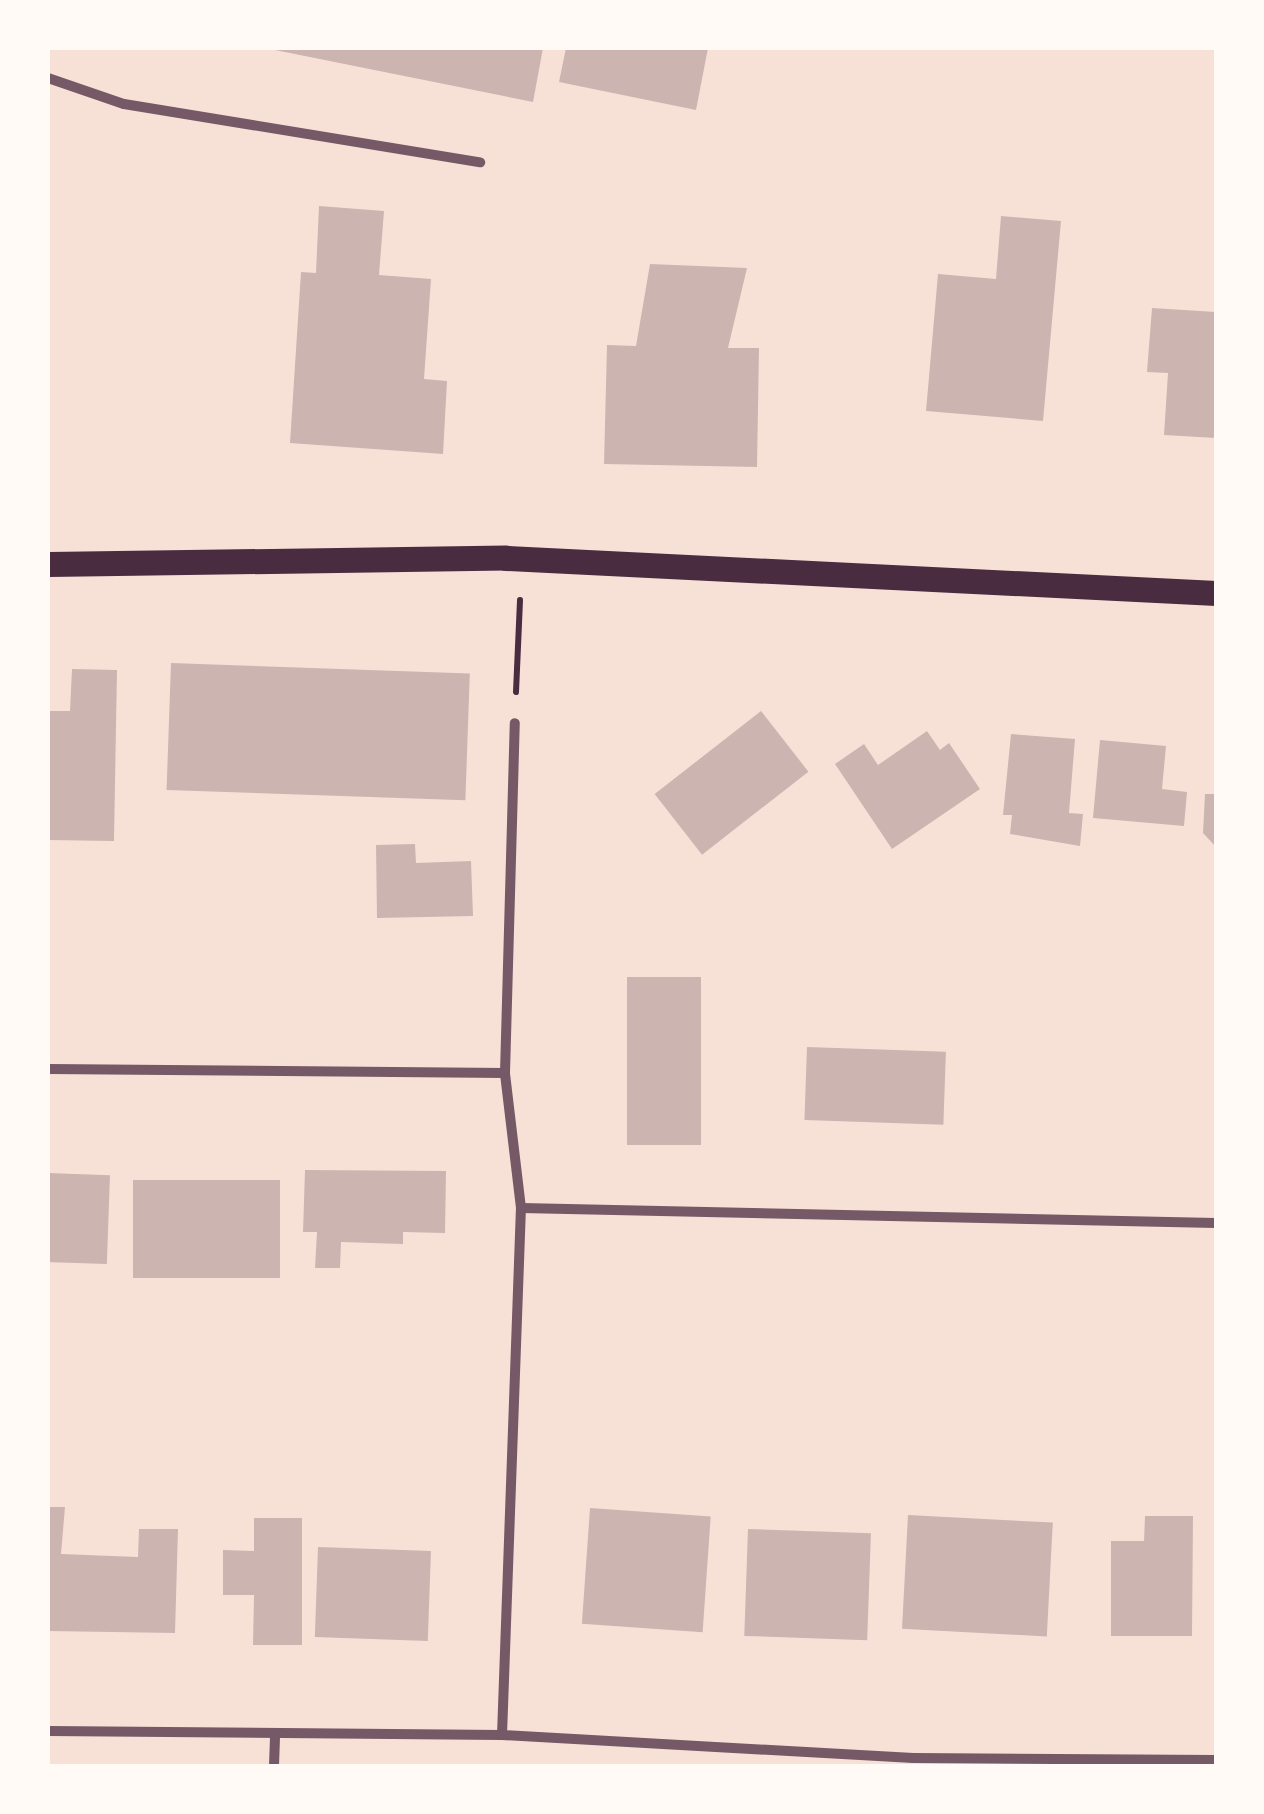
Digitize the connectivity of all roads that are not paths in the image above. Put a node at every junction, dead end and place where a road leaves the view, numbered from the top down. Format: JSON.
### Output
{"nodes":[{"id":1,"x":48,"y":78,"type":"edge"},
{"id":2,"x":480,"y":162,"type":"dead end"},
{"id":3,"x":48,"y":564,"type":"edge"},
{"id":4,"x":1216,"y":594,"type":"edge"},
{"id":5,"x":515,"y":723,"type":"dead end"},
{"id":6,"x":48,"y":1069,"type":"edge"},
{"id":7,"x":505,"y":1073,"type":"junction"},
{"id":8,"x":522,"y":1208,"type":"junction"},
{"id":9,"x":1216,"y":1223,"type":"edge"},
{"id":10,"x":48,"y":1731,"type":"edge"},
{"id":11,"x":274,"y":1735,"type":"junction"},
{"id":12,"x":502,"y":1736,"type":"junction"},
{"id":13,"x":1216,"y":1760,"type":"edge"},
{"id":14,"x":913,"y":1762,"type":"edge"},
{"id":15,"x":274,"y":1766,"type":"edge"}],
"edges":[{"from":1,"to":2,"type":"street"},
{"from":3,"to":4,"type":"main road"},
{"from":5,"to":7,"type":"street"},
{"from":6,"to":7,"type":"street"},
{"from":7,"to":8,"type":"street"},
{"from":8,"to":9,"type":"street"},
{"from":8,"to":12,"type":"street"},
{"from":10,"to":11,"type":"street"},
{"from":11,"to":12,"type":"street"},
{"from":11,"to":15,"type":"street"},
{"from":12,"to":14,"type":"street"},
{"from":13,"to":14,"type":"street"}]}
